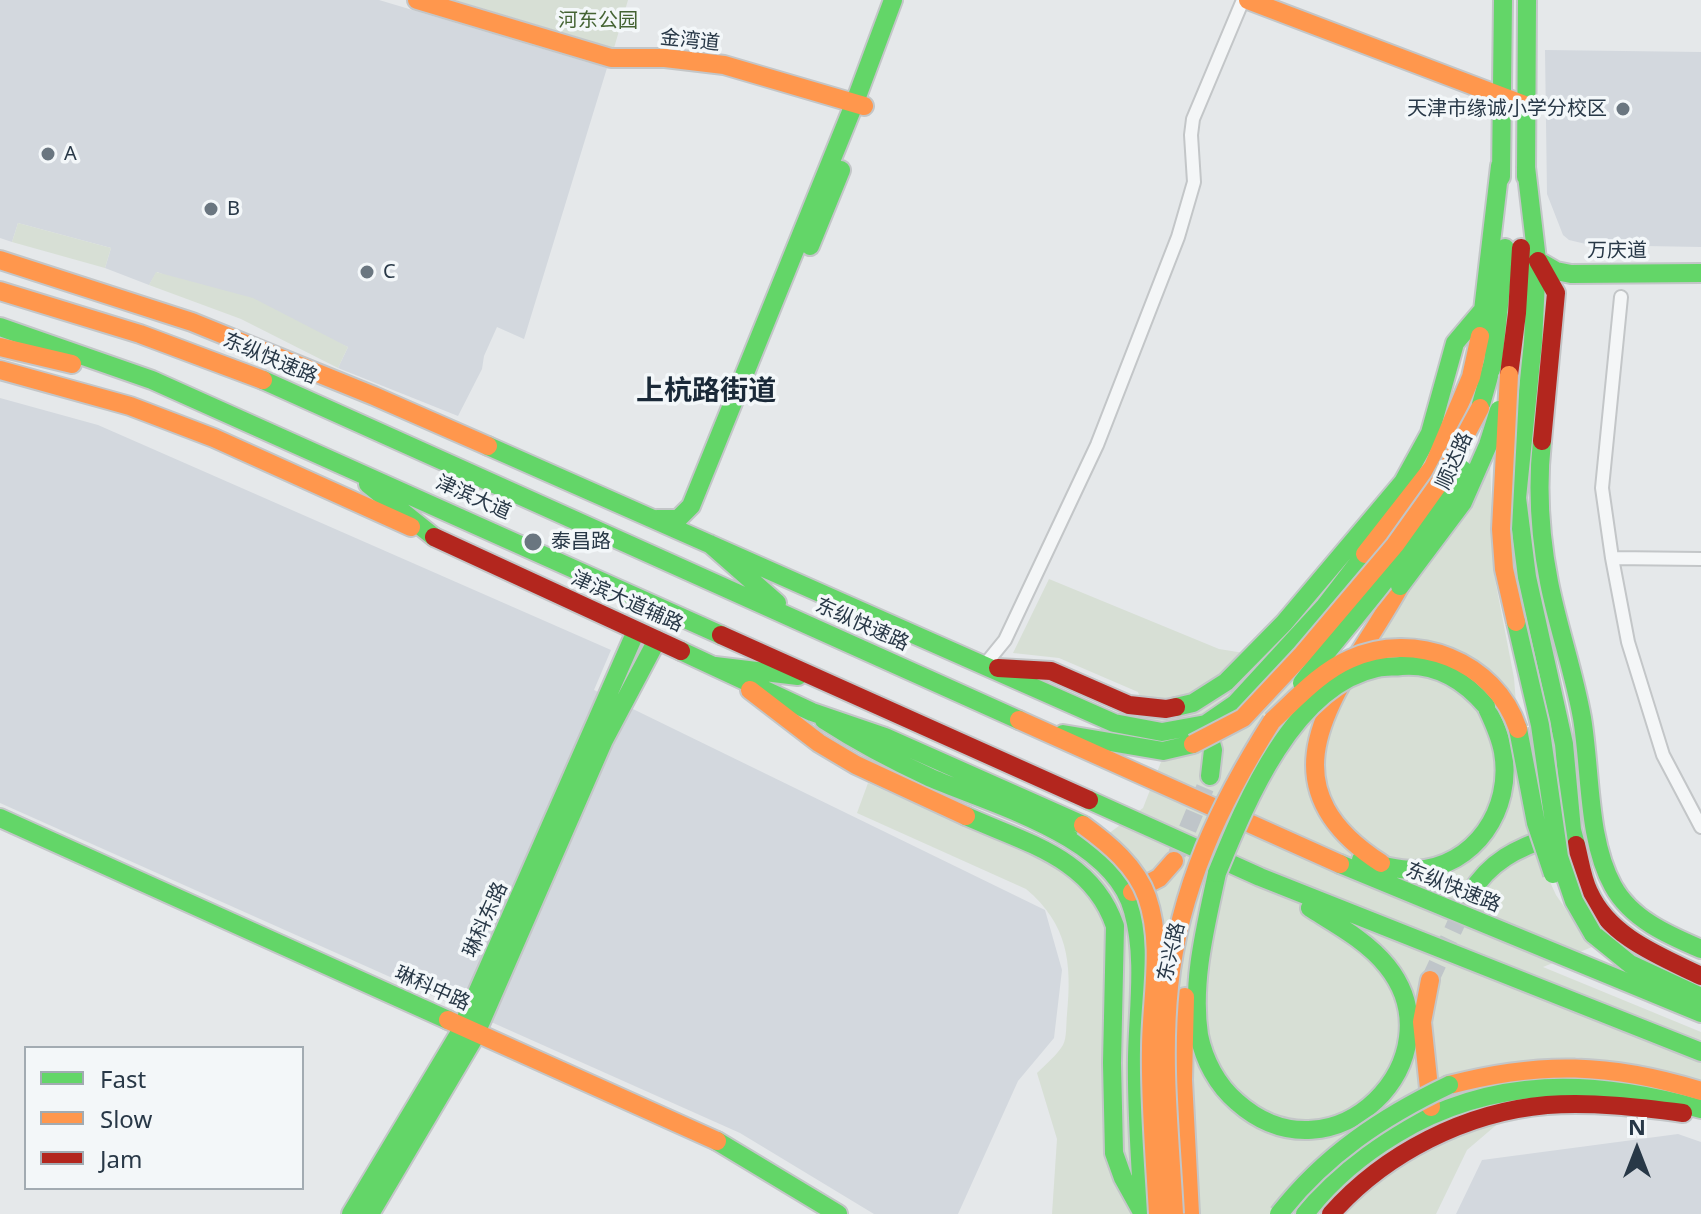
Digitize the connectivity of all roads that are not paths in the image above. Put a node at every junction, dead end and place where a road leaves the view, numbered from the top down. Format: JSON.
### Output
{"nodes":[{"id":1,"x":417,"y":0,"type":"edge"},
{"id":2,"x":893,"y":0,"type":"edge"},
{"id":3,"x":904,"y":0,"type":"edge"},
{"id":4,"x":1246,"y":0,"type":"edge"},
{"id":5,"x":1503,"y":0,"type":"edge"},
{"id":6,"x":1527,"y":0,"type":"edge"},
{"id":7,"x":1503,"y":99,"type":"junction"},
{"id":8,"x":860,"y":104,"type":"junction"},
{"id":9,"x":1527,"y":106,"type":"junction"},
{"id":10,"x":1500,"y":166,"type":"junction"},
{"id":11,"x":1526,"y":167,"type":"junction"},
{"id":12,"x":1513,"y":248,"type":"junction"},
{"id":13,"x":0,"y":260,"type":"edge"},
{"id":14,"x":1537,"y":260,"type":"junction"},
{"id":15,"x":1701,"y":273,"type":"edge"},
{"id":16,"x":1701,"y":285,"type":"edge"},
{"id":17,"x":0,"y":291,"type":"edge"},
{"id":18,"x":1556,"y":293,"type":"junction"},
{"id":19,"x":1621,"y":297,"type":"dead end"},
{"id":20,"x":1486,"y":301,"type":"junction"},
{"id":21,"x":0,"y":327,"type":"edge"},
{"id":22,"x":0,"y":347,"type":"edge"},
{"id":23,"x":0,"y":370,"type":"edge"},
{"id":24,"x":1509,"y":375,"type":"junction"},
{"id":25,"x":152,"y":380,"type":"junction"},
{"id":26,"x":1480,"y":408,"type":"junction"},
{"id":27,"x":341,"y":463,"type":"junction"},
{"id":28,"x":1433,"y":467,"type":"junction"},
{"id":29,"x":1518,"y":485,"type":"junction"},
{"id":30,"x":649,"y":518,"type":"junction"},
{"id":31,"x":434,"y":537,"type":"junction"},
{"id":32,"x":710,"y":544,"type":"junction"},
{"id":33,"x":1612,"y":558,"type":"junction"},
{"id":34,"x":1701,"y":559,"type":"edge"},
{"id":35,"x":797,"y":620,"type":"junction"},
{"id":36,"x":636,"y":631,"type":"junction"},
{"id":37,"x":657,"y":640,"type":"junction"},
{"id":38,"x":715,"y":666,"type":"junction"},
{"id":39,"x":983,"y":667,"type":"junction"},
{"id":40,"x":820,"y":678,"type":"junction"},
{"id":41,"x":812,"y":712,"type":"junction"},
{"id":42,"x":1272,"y":721,"type":"junction"},
{"id":43,"x":1206,"y":724,"type":"junction"},
{"id":44,"x":1043,"y":731,"type":"junction"},
{"id":45,"x":1210,"y":776,"type":"tunnel mouth"},
{"id":46,"x":0,"y":818,"type":"edge"},
{"id":47,"x":0,"y":825,"type":"edge"},
{"id":48,"x":1701,"y":827,"type":"edge"},
{"id":49,"x":1572,"y":830,"type":"junction"},
{"id":50,"x":1284,"y":839,"type":"junction"},
{"id":51,"x":1174,"y":861,"type":"tunnel mouth"},
{"id":52,"x":1392,"y":869,"type":"junction"},
{"id":53,"x":1217,"y":873,"type":"junction"},
{"id":54,"x":1260,"y":877,"type":"junction"},
{"id":55,"x":1127,"y":894,"type":"junction"},
{"id":56,"x":1470,"y":894,"type":"tunnel mouth"},
{"id":57,"x":1593,"y":934,"type":"junction"},
{"id":58,"x":1701,"y":949,"type":"edge"},
{"id":59,"x":1701,"y":976,"type":"edge"},
{"id":60,"x":1430,"y":980,"type":"tunnel mouth"},
{"id":61,"x":1701,"y":997,"type":"edge"},
{"id":62,"x":1701,"y":1013,"type":"edge"},
{"id":63,"x":468,"y":1033,"type":"junction"},
{"id":64,"x":1701,"y":1052,"type":"edge"},
{"id":65,"x":1701,"y":1091,"type":"edge"},
{"id":66,"x":1701,"y":1109,"type":"edge"},
{"id":67,"x":1432,"y":1114,"type":"junction"},
{"id":68,"x":1701,"y":1116,"type":"edge"},
{"id":69,"x":351,"y":1214,"type":"edge"},
{"id":70,"x":370,"y":1214,"type":"edge"},
{"id":71,"x":826,"y":1214,"type":"edge"},
{"id":72,"x":838,"y":1214,"type":"edge"},
{"id":73,"x":1143,"y":1214,"type":"edge"},
{"id":74,"x":1158,"y":1214,"type":"edge"},
{"id":75,"x":1174,"y":1214,"type":"edge"},
{"id":76,"x":1190,"y":1214,"type":"edge"},
{"id":77,"x":1279,"y":1214,"type":"edge"},
{"id":78,"x":1305,"y":1214,"type":"edge"},
{"id":79,"x":1331,"y":1214,"type":"edge"}],
"edges":[{"from":1,"to":8,"type":"main road","name":"金湾道"},
{"from":2,"to":8,"type":"main road"},
{"from":3,"to":8,"type":"main road"},
{"from":4,"to":7,"type":"main road"},
{"from":4,"to":39,"type":"street"},
{"from":5,"to":7,"type":"main road","name":"顺达路"},
{"from":6,"to":9,"type":"main road","name":"顺达路"},
{"from":7,"to":9,"type":"main road"},
{"from":7,"to":10,"type":"main road","name":"顺达路"},
{"from":8,"to":30,"type":"main road"},
{"from":8,"to":32,"type":"main road"},
{"from":9,"to":11,"type":"main road","name":"顺达路"},
{"from":10,"to":12,"type":"main road","name":"顺达路"},
{"from":10,"to":20,"type":"main road"},
{"from":11,"to":12,"type":"main road","name":"顺达路"},
{"from":11,"to":14,"type":"main road"},
{"from":12,"to":24,"type":"main road","name":"顺达路"},
{"from":12,"to":26,"type":"main road","name":"顺达路"},
{"from":13,"to":30,"type":"main road"},
{"from":14,"to":15,"type":"main road","name":"万庆道"},
{"from":14,"to":18,"type":"main road"},
{"from":14,"to":29,"type":"main road"},
{"from":16,"to":18,"type":"main road","name":"万庆道"},
{"from":17,"to":35,"type":"main road","name":"东纵快速路"},
{"from":18,"to":58,"type":"main road"},
{"from":19,"to":33,"type":"street"},
{"from":20,"to":28,"type":"main road"},
{"from":20,"to":39,"type":"main road"},
{"from":21,"to":25,"type":"main road"},
{"from":22,"to":25,"type":"main road"},
{"from":23,"to":31,"type":"main road"},
{"from":24,"to":52,"type":"main road","name":"顺达路","bridge":true},
{"from":24,"to":57,"type":"main road","bridge":true},
{"from":25,"to":27,"type":"main road","name":"津滨大道"},
{"from":26,"to":42,"type":"main road","name":"顺达路","bridge":true},
{"from":26,"to":44,"type":"main road","bridge":true},
{"from":27,"to":31,"type":"main road"},
{"from":27,"to":40,"type":"main road","name":"津滨大道"},
{"from":28,"to":29,"type":"main road"},
{"from":28,"to":43,"type":"main road"},
{"from":29,"to":49,"type":"main road"},
{"from":30,"to":32,"type":"main road"},
{"from":31,"to":36,"type":"main road","name":"津滨大道辅路"},
{"from":32,"to":35,"type":"main road"},
{"from":32,"to":39,"type":"main road"},
{"from":33,"to":34,"type":"street"},
{"from":33,"to":48,"type":"street"},
{"from":35,"to":44,"type":"main road","name":"东纵快速路"},
{"from":36,"to":37,"type":"main road","name":"津滨大道辅路"},
{"from":36,"to":63,"type":"main road","name":"琳科东路"},
{"from":37,"to":38,"type":"main road","name":"津滨大道辅路"},
{"from":37,"to":63,"type":"main road","name":"琳科东路"},
{"from":38,"to":40,"type":"main road"},
{"from":38,"to":41,"type":"main road"},
{"from":38,"to":73,"type":"main road"},
{"from":39,"to":43,"type":"main road"},
{"from":40,"to":54,"type":"main road"},
{"from":41,"to":55,"type":"main road"},
{"from":41,"to":74,"type":"main road","bridge":true},
{"from":42,"to":57,"type":"main road","bridge":true},
{"from":42,"to":75,"type":"main road","name":"东兴路","bridge":true},
{"from":43,"to":45,"type":"main road"},
{"from":44,"to":50,"type":"main road","name":"东纵快速路"},
{"from":46,"to":63,"type":"main road","name":"琳科中路"},
{"from":47,"to":63,"type":"main road","name":"琳科中路"},
{"from":49,"to":56,"type":"main road"},
{"from":49,"to":59,"type":"main road"},
{"from":50,"to":52,"type":"main road"},
{"from":50,"to":62,"type":"main road","name":"东纵快速路"},
{"from":51,"to":55,"type":"main road"},
{"from":52,"to":53,"type":"main road","name":"东兴路","bridge":true},
{"from":53,"to":54,"type":"main road"},
{"from":53,"to":76,"type":"main road","name":"东兴路"},
{"from":54,"to":64,"type":"main road"},
{"from":55,"to":73,"type":"main road"},
{"from":57,"to":61,"type":"main road"},
{"from":60,"to":67,"type":"main road"},
{"from":63,"to":69,"type":"main road","name":"琳科东路"},
{"from":63,"to":70,"type":"main road","name":"琳科东路"},
{"from":63,"to":71,"type":"main road","name":"琳科中路"},
{"from":63,"to":72,"type":"main road","name":"琳科中路"},
{"from":65,"to":77,"type":"main road","bridge":true},
{"from":66,"to":67,"type":"main road"},
{"from":67,"to":78,"type":"main road"},
{"from":68,"to":79,"type":"main road"}]}
